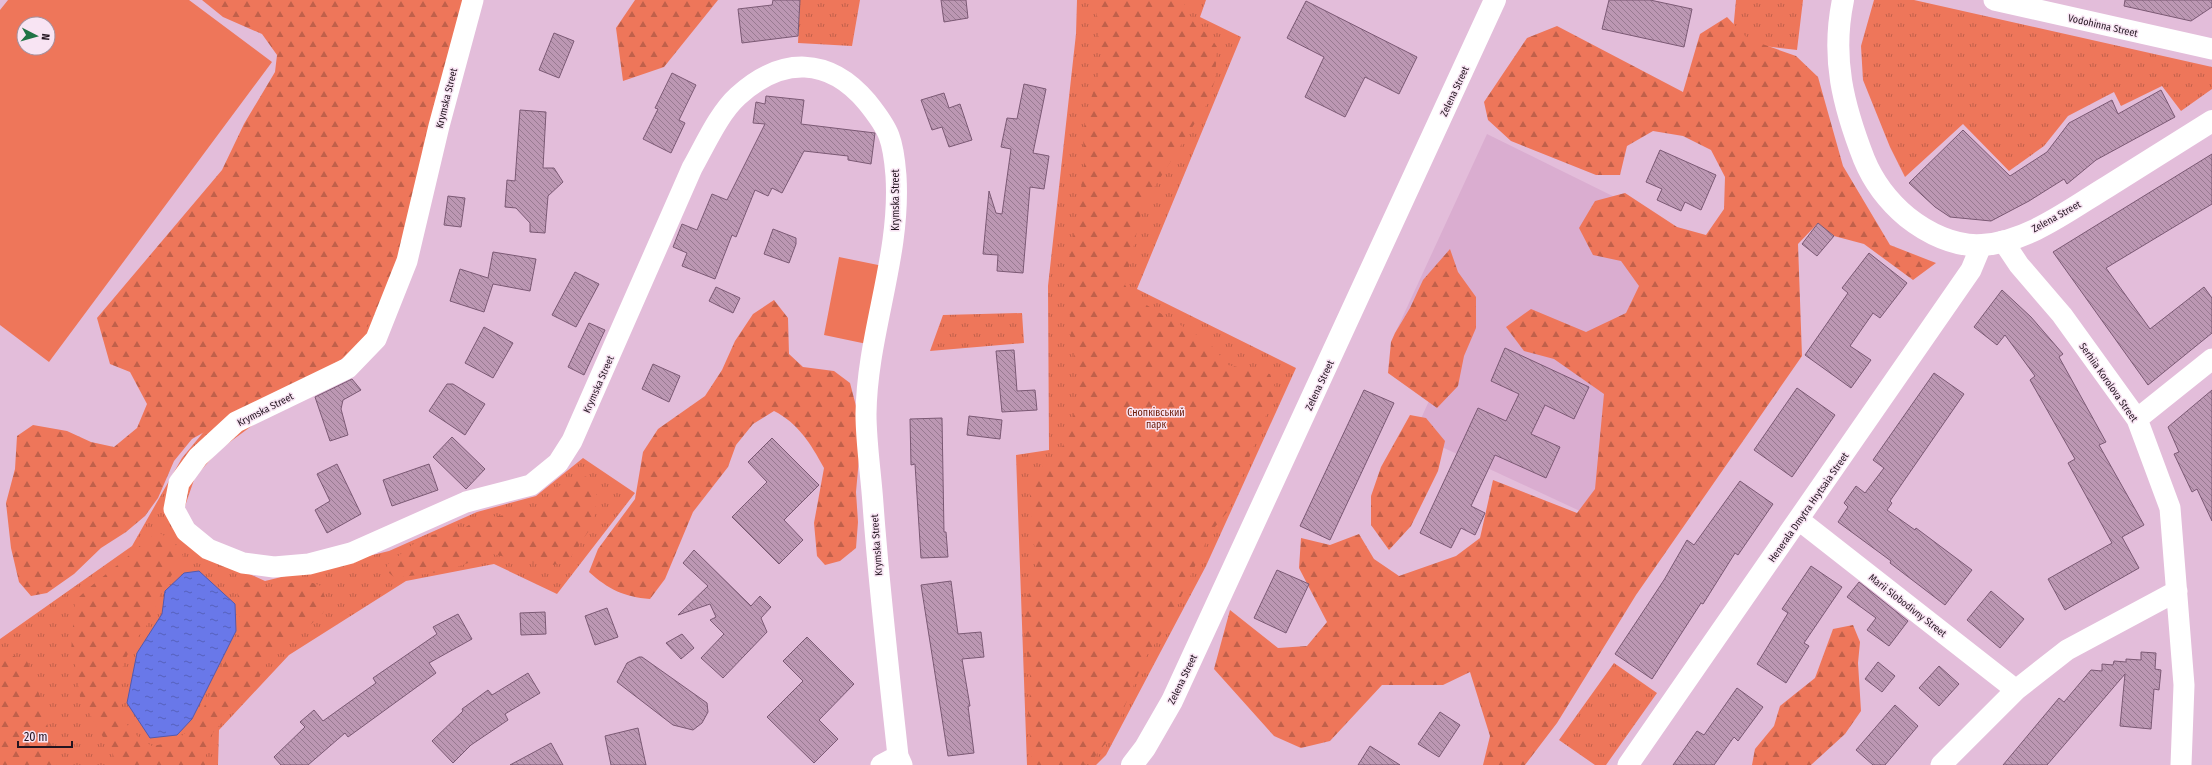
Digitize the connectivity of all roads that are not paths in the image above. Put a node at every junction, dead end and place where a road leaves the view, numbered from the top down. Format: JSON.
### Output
{"nodes":[{"id":1,"x":473,"y":0,"type":"edge"},
{"id":2,"x":1495,"y":0,"type":"edge"},
{"id":3,"x":1843,"y":0,"type":"edge"},
{"id":4,"x":1994,"y":0,"type":"edge"},
{"id":5,"x":2212,"y":50,"type":"edge"},
{"id":6,"x":2212,"y":121,"type":"edge"},
{"id":7,"x":2003,"y":241,"type":"junction"},
{"id":8,"x":1981,"y":246,"type":"junction"},
{"id":9,"x":2212,"y":359,"type":"edge"},
{"id":10,"x":2137,"y":419,"type":"junction"},
{"id":11,"x":1799,"y":520,"type":"junction"},
{"id":12,"x":2177,"y":591,"type":"junction"},
{"id":13,"x":2016,"y":690,"type":"junction"},
{"id":14,"x":894,"y":762,"type":"edge"},
{"id":15,"x":1132,"y":765,"type":"edge"},
{"id":16,"x":1628,"y":765,"type":"edge"},
{"id":17,"x":1940,"y":765,"type":"edge"},
{"id":18,"x":2181,"y":765,"type":"edge"}],
"edges":[{"from":1,"to":14,"type":"street","name":"Krymska Street"},
{"from":2,"to":15,"type":"main road","name":"Zelena Street"},
{"from":3,"to":8,"type":"main road","name":"Zelena Street"},
{"from":4,"to":5,"type":"street","name":"Vodohinna Street"},
{"from":6,"to":7,"type":"main road","name":"Zelena Street"},
{"from":7,"to":8,"type":"main road","name":"Zelena Street"},
{"from":7,"to":10,"type":"street","name":"Serhiia Korolova Street"},
{"from":8,"to":11,"type":"street","name":"Henerala Dmytra Hrytsaia Street"},
{"from":9,"to":10,"type":"street"},
{"from":10,"to":12,"type":"street","name":"Serhiia Korolova Street"},
{"from":11,"to":13,"type":"street","name":"Marii Slobodivny Street"},
{"from":11,"to":16,"type":"street","name":"Henerala Dmytra Hrytsaia Street"},
{"from":12,"to":13,"type":"street"},
{"from":12,"to":18,"type":"street","name":"Serhiia Korolova Street"},
{"from":13,"to":17,"type":"street"}]}
